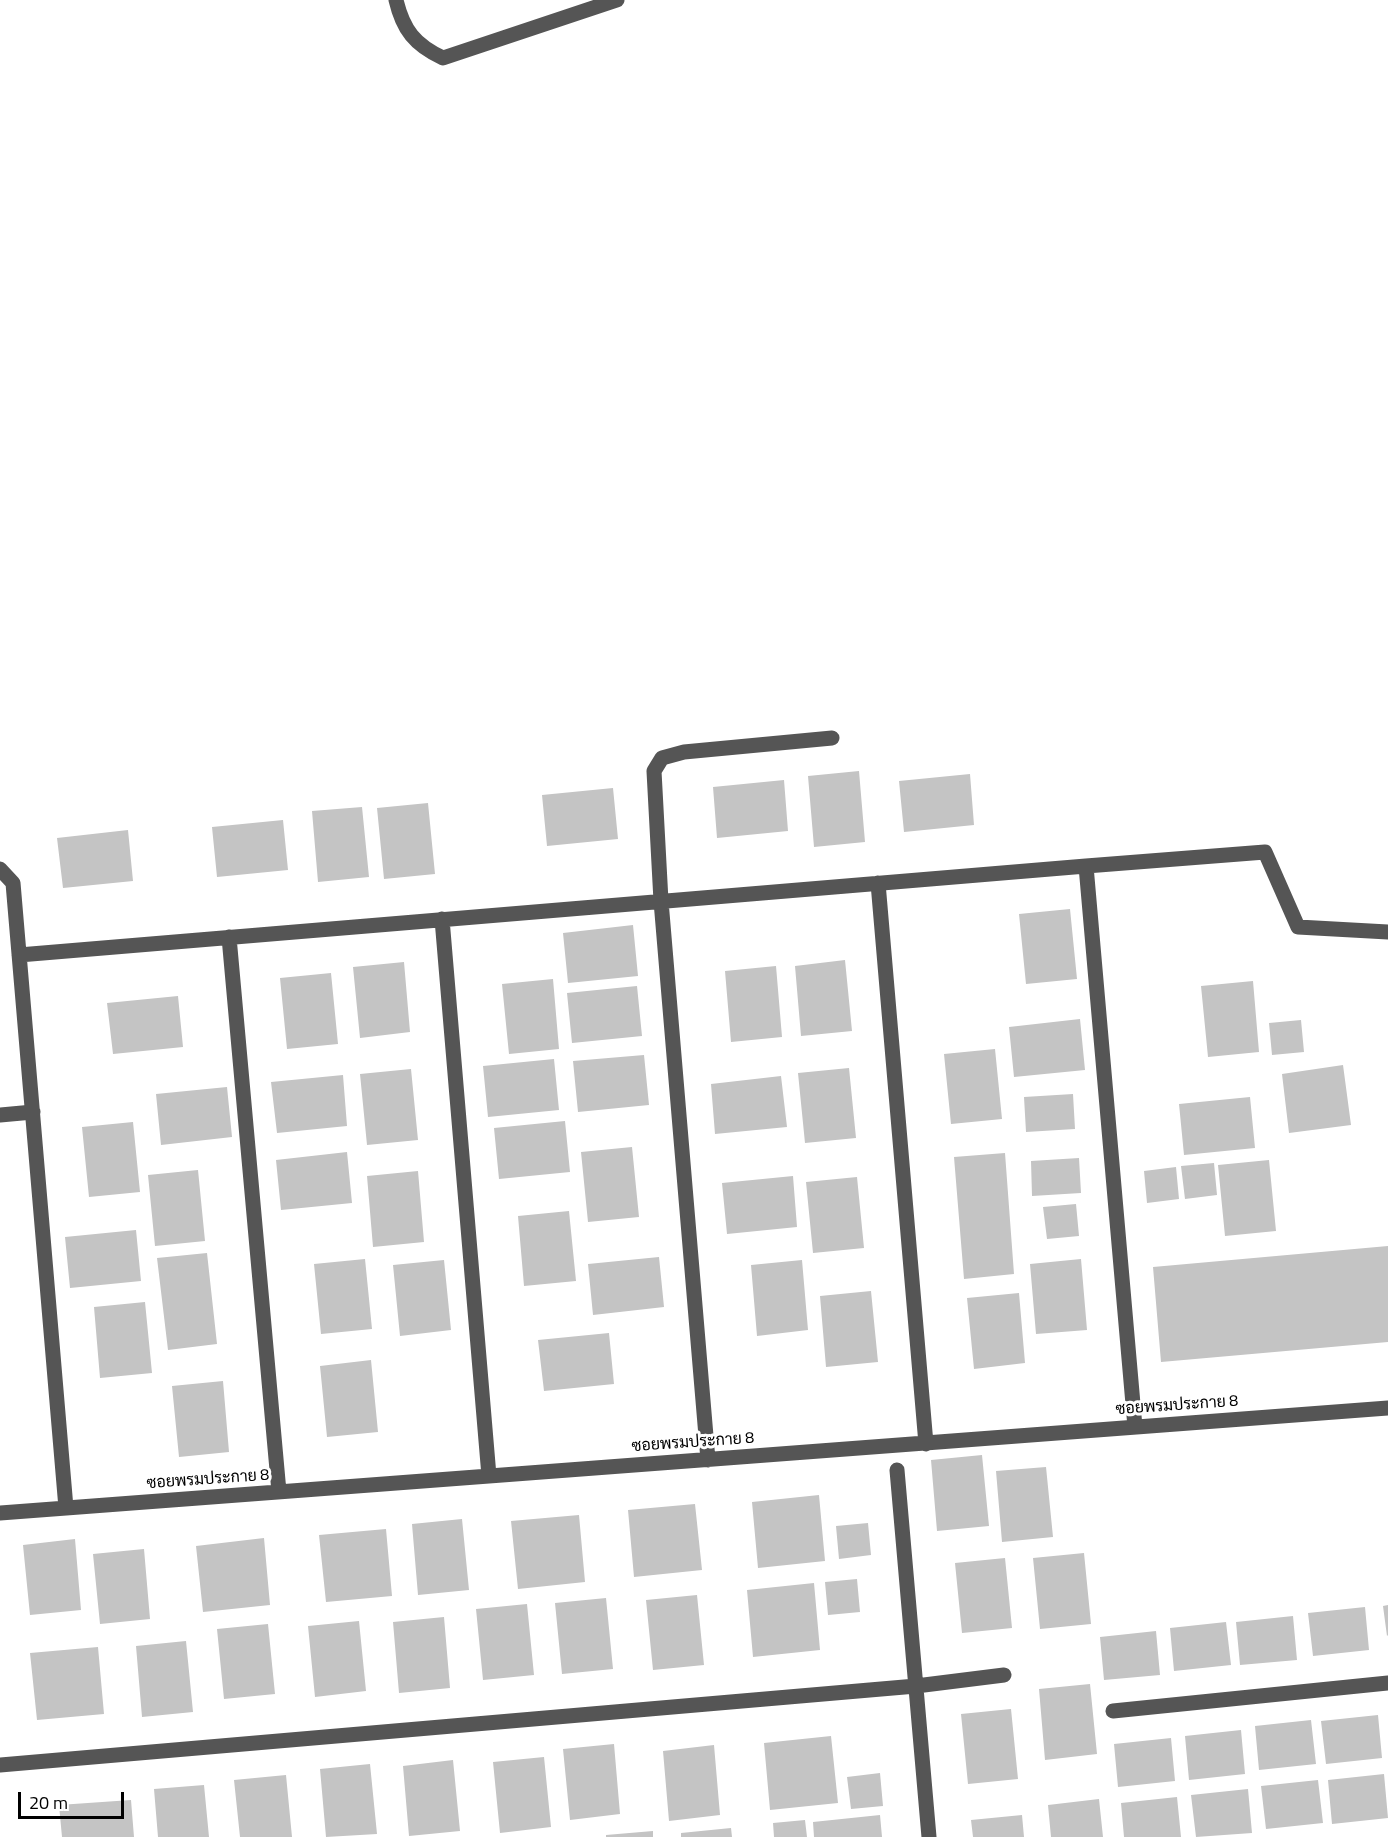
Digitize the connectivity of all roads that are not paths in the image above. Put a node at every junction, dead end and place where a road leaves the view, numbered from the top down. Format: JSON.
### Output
{"nodes":[{"id":1,"x":396,"y":0,"type":"edge"},
{"id":2,"x":617,"y":0,"type":"edge"},
{"id":3,"x":832,"y":738,"type":"dead end"},
{"id":4,"x":1086,"y":866,"type":"junction"},
{"id":5,"x":0,"y":869,"type":"edge"},
{"id":6,"x":878,"y":883,"type":"junction"},
{"id":7,"x":661,"y":901,"type":"junction"},
{"id":8,"x":442,"y":919,"type":"junction"},
{"id":9,"x":1388,"y":932,"type":"edge"},
{"id":10,"x":229,"y":938,"type":"junction"},
{"id":11,"x":19,"y":955,"type":"junction"},
{"id":12,"x":33,"y":1112,"type":"junction"},
{"id":13,"x":0,"y":1115,"type":"edge"},
{"id":14,"x":1388,"y":1408,"type":"edge"},
{"id":15,"x":1135,"y":1427,"type":"junction"},
{"id":16,"x":926,"y":1443,"type":"junction"},
{"id":17,"x":708,"y":1460,"type":"junction"},
{"id":18,"x":897,"y":1470,"type":"dead end"},
{"id":19,"x":489,"y":1476,"type":"junction"},
{"id":20,"x":279,"y":1492,"type":"junction"},
{"id":21,"x":66,"y":1508,"type":"junction"},
{"id":22,"x":0,"y":1513,"type":"edge"},
{"id":23,"x":1004,"y":1675,"type":"dead end"},
{"id":24,"x":1388,"y":1683,"type":"edge"},
{"id":25,"x":916,"y":1686,"type":"junction"},
{"id":26,"x":1113,"y":1711,"type":"dead end"},
{"id":27,"x":0,"y":1765,"type":"edge"},
{"id":28,"x":929,"y":1837,"type":"edge"}],
"edges":[{"from":1,"to":2,"type":"street"},
{"from":3,"to":7,"type":"street"},
{"from":4,"to":6,"type":"street"},
{"from":4,"to":9,"type":"street"},
{"from":4,"to":15,"type":"street"},
{"from":5,"to":11,"type":"street"},
{"from":6,"to":7,"type":"street"},
{"from":6,"to":16,"type":"street"},
{"from":7,"to":8,"type":"street"},
{"from":7,"to":17,"type":"street"},
{"from":8,"to":10,"type":"street"},
{"from":8,"to":19,"type":"street"},
{"from":10,"to":11,"type":"street"},
{"from":10,"to":20,"type":"street"},
{"from":11,"to":12,"type":"street"},
{"from":12,"to":13,"type":"street"},
{"from":12,"to":21,"type":"street"},
{"from":14,"to":15,"type":"street","name":"ซอยพรมประกาย 8"},
{"from":15,"to":16,"type":"street","name":"ซอยพรมประกาย 8"},
{"from":16,"to":17,"type":"street","name":"ซอยพรมประกาย 8"},
{"from":17,"to":19,"type":"street","name":"ซอยพรมประกาย 8"},
{"from":18,"to":25,"type":"street"},
{"from":19,"to":20,"type":"street","name":"ซอยพรมประกาย 8"},
{"from":20,"to":21,"type":"street","name":"ซอยพรมประกาย 8"},
{"from":21,"to":22,"type":"street","name":"ซอยพรมประกาย 8"},
{"from":23,"to":25,"type":"street"},
{"from":24,"to":26,"type":"street"},
{"from":25,"to":27,"type":"street"},
{"from":25,"to":28,"type":"street"}]}
